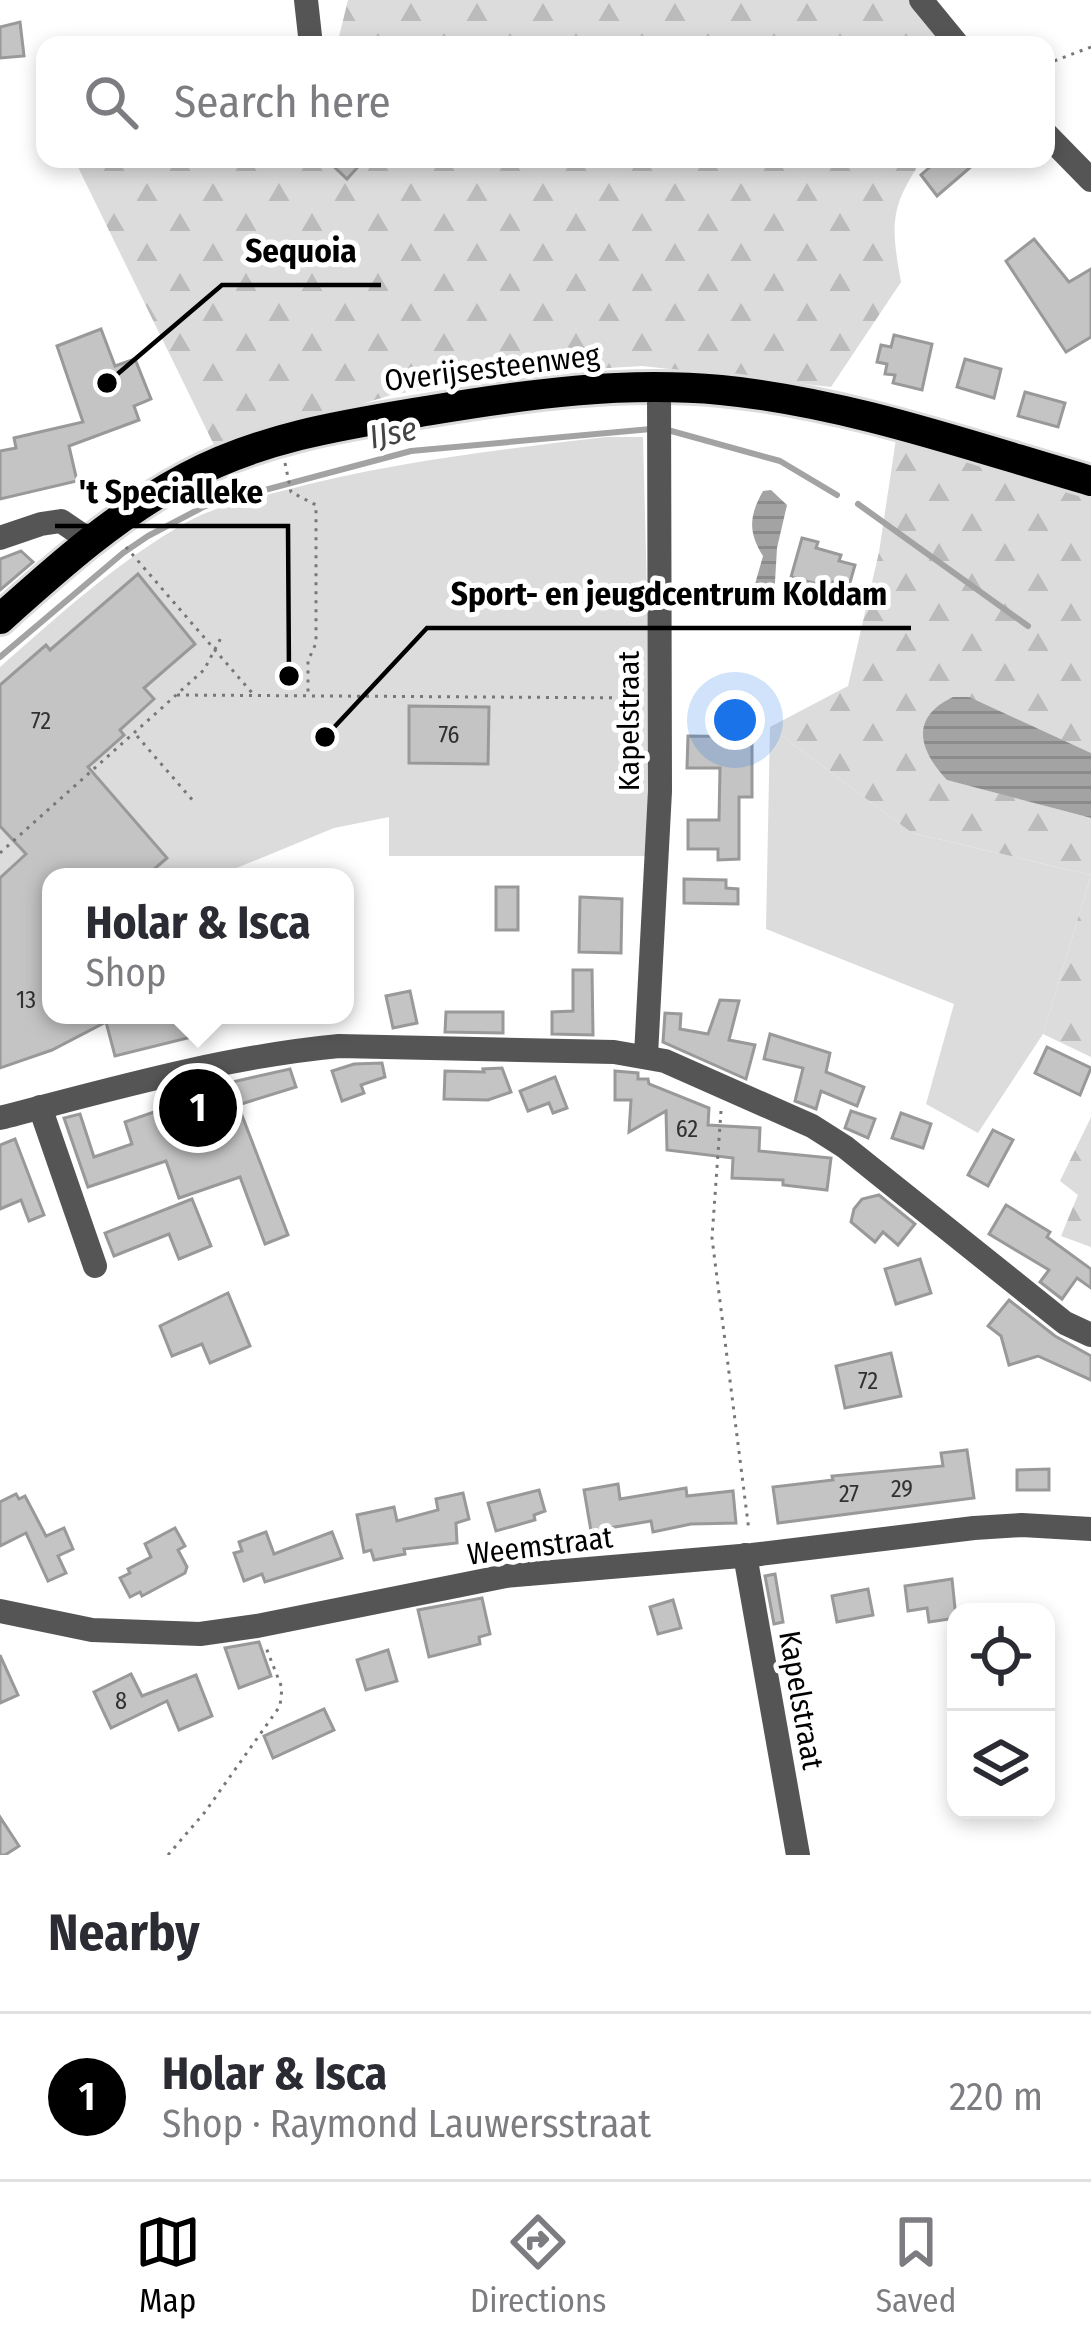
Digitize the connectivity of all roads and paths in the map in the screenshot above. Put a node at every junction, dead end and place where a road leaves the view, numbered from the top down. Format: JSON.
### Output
{"nodes":[{"id":1,"x":306,"y":0,"type":"edge"},
{"id":2,"x":921,"y":0,"type":"edge"},
{"id":3,"x":310,"y":36,"type":"edge"},
{"id":4,"x":951,"y":36,"type":"edge"},
{"id":5,"x":1091,"y":46,"type":"edge"},
{"id":6,"x":1055,"y":60,"type":"edge"},
{"id":7,"x":1055,"y":143,"type":"edge"},
{"id":8,"x":1091,"y":180,"type":"edge"},
{"id":9,"x":659,"y":400,"type":"junction"},
{"id":10,"x":286,"y":472,"type":"dead end"},
{"id":11,"x":1091,"y":481,"type":"edge"},
{"id":12,"x":0,"y":538,"type":"edge"},
{"id":13,"x":88,"y":540,"type":"junction"},
{"id":14,"x":125,"y":545,"type":"dead end"},
{"id":15,"x":0,"y":619,"type":"edge"},
{"id":16,"x":223,"y":634,"type":"dead end"},
{"id":17,"x":216,"y":652,"type":"junction"},
{"id":18,"x":177,"y":695,"type":"junction"},
{"id":19,"x":254,"y":695,"type":"junction"},
{"id":20,"x":308,"y":695,"type":"junction"},
{"id":21,"x":660,"y":698,"type":"junction"},
{"id":22,"x":135,"y":734,"type":"junction"},
{"id":23,"x":195,"y":803,"type":"dead end"},
{"id":24,"x":0,"y":853,"type":"edge"},
{"id":25,"x":646,"y":1055,"type":"junction"},
{"id":26,"x":723,"y":1085,"type":"junction"},
{"id":27,"x":40,"y":1107,"type":"junction"},
{"id":28,"x":0,"y":1118,"type":"edge"},
{"id":29,"x":95,"y":1266,"type":"dead end"},
{"id":30,"x":1091,"y":1335,"type":"edge"},
{"id":31,"x":1091,"y":1529,"type":"edge"},
{"id":32,"x":749,"y":1555,"type":"junction"},
{"id":33,"x":0,"y":1611,"type":"edge"},
{"id":34,"x":257,"y":1626,"type":"junction"},
{"id":35,"x":168,"y":1855,"type":"edge"},
{"id":36,"x":798,"y":1855,"type":"edge"}],
"edges":[{"from":1,"to":3,"type":"street"},
{"from":2,"to":4,"type":"street"},
{"from":5,"to":6,"type":"path"},
{"from":7,"to":8,"type":"street"},
{"from":9,"to":11,"type":"main road","name":"Overijsesteenweg"},
{"from":9,"to":13,"type":"main road","name":"Overijsesteenweg"},
{"from":9,"to":21,"type":"street","name":"Kapelstraat"},
{"from":10,"to":20,"type":"path"},
{"from":12,"to":13,"type":"street"},
{"from":13,"to":15,"type":"main road","name":"Overijsesteenweg"},
{"from":14,"to":17,"type":"path"},
{"from":16,"to":17,"type":"path"},
{"from":17,"to":18,"type":"path"},
{"from":17,"to":19,"type":"path"},
{"from":18,"to":19,"type":"path"},
{"from":18,"to":22,"type":"path"},
{"from":19,"to":20,"type":"path"},
{"from":20,"to":21,"type":"path"},
{"from":21,"to":25,"type":"street","name":"Kapelstraat"},
{"from":22,"to":23,"type":"path"},
{"from":22,"to":24,"type":"path"},
{"from":25,"to":26,"type":"street"},
{"from":25,"to":27,"type":"street"},
{"from":26,"to":30,"type":"street"},
{"from":26,"to":32,"type":"path"},
{"from":27,"to":28,"type":"street"},
{"from":27,"to":29,"type":"street"},
{"from":31,"to":32,"type":"street","name":"Weemstraat"},
{"from":32,"to":34,"type":"street","name":"Weemstraat"},
{"from":32,"to":36,"type":"street","name":"Kapelstraat"},
{"from":33,"to":34,"type":"street","name":"Weemstraat"},
{"from":34,"to":35,"type":"path"}]}
